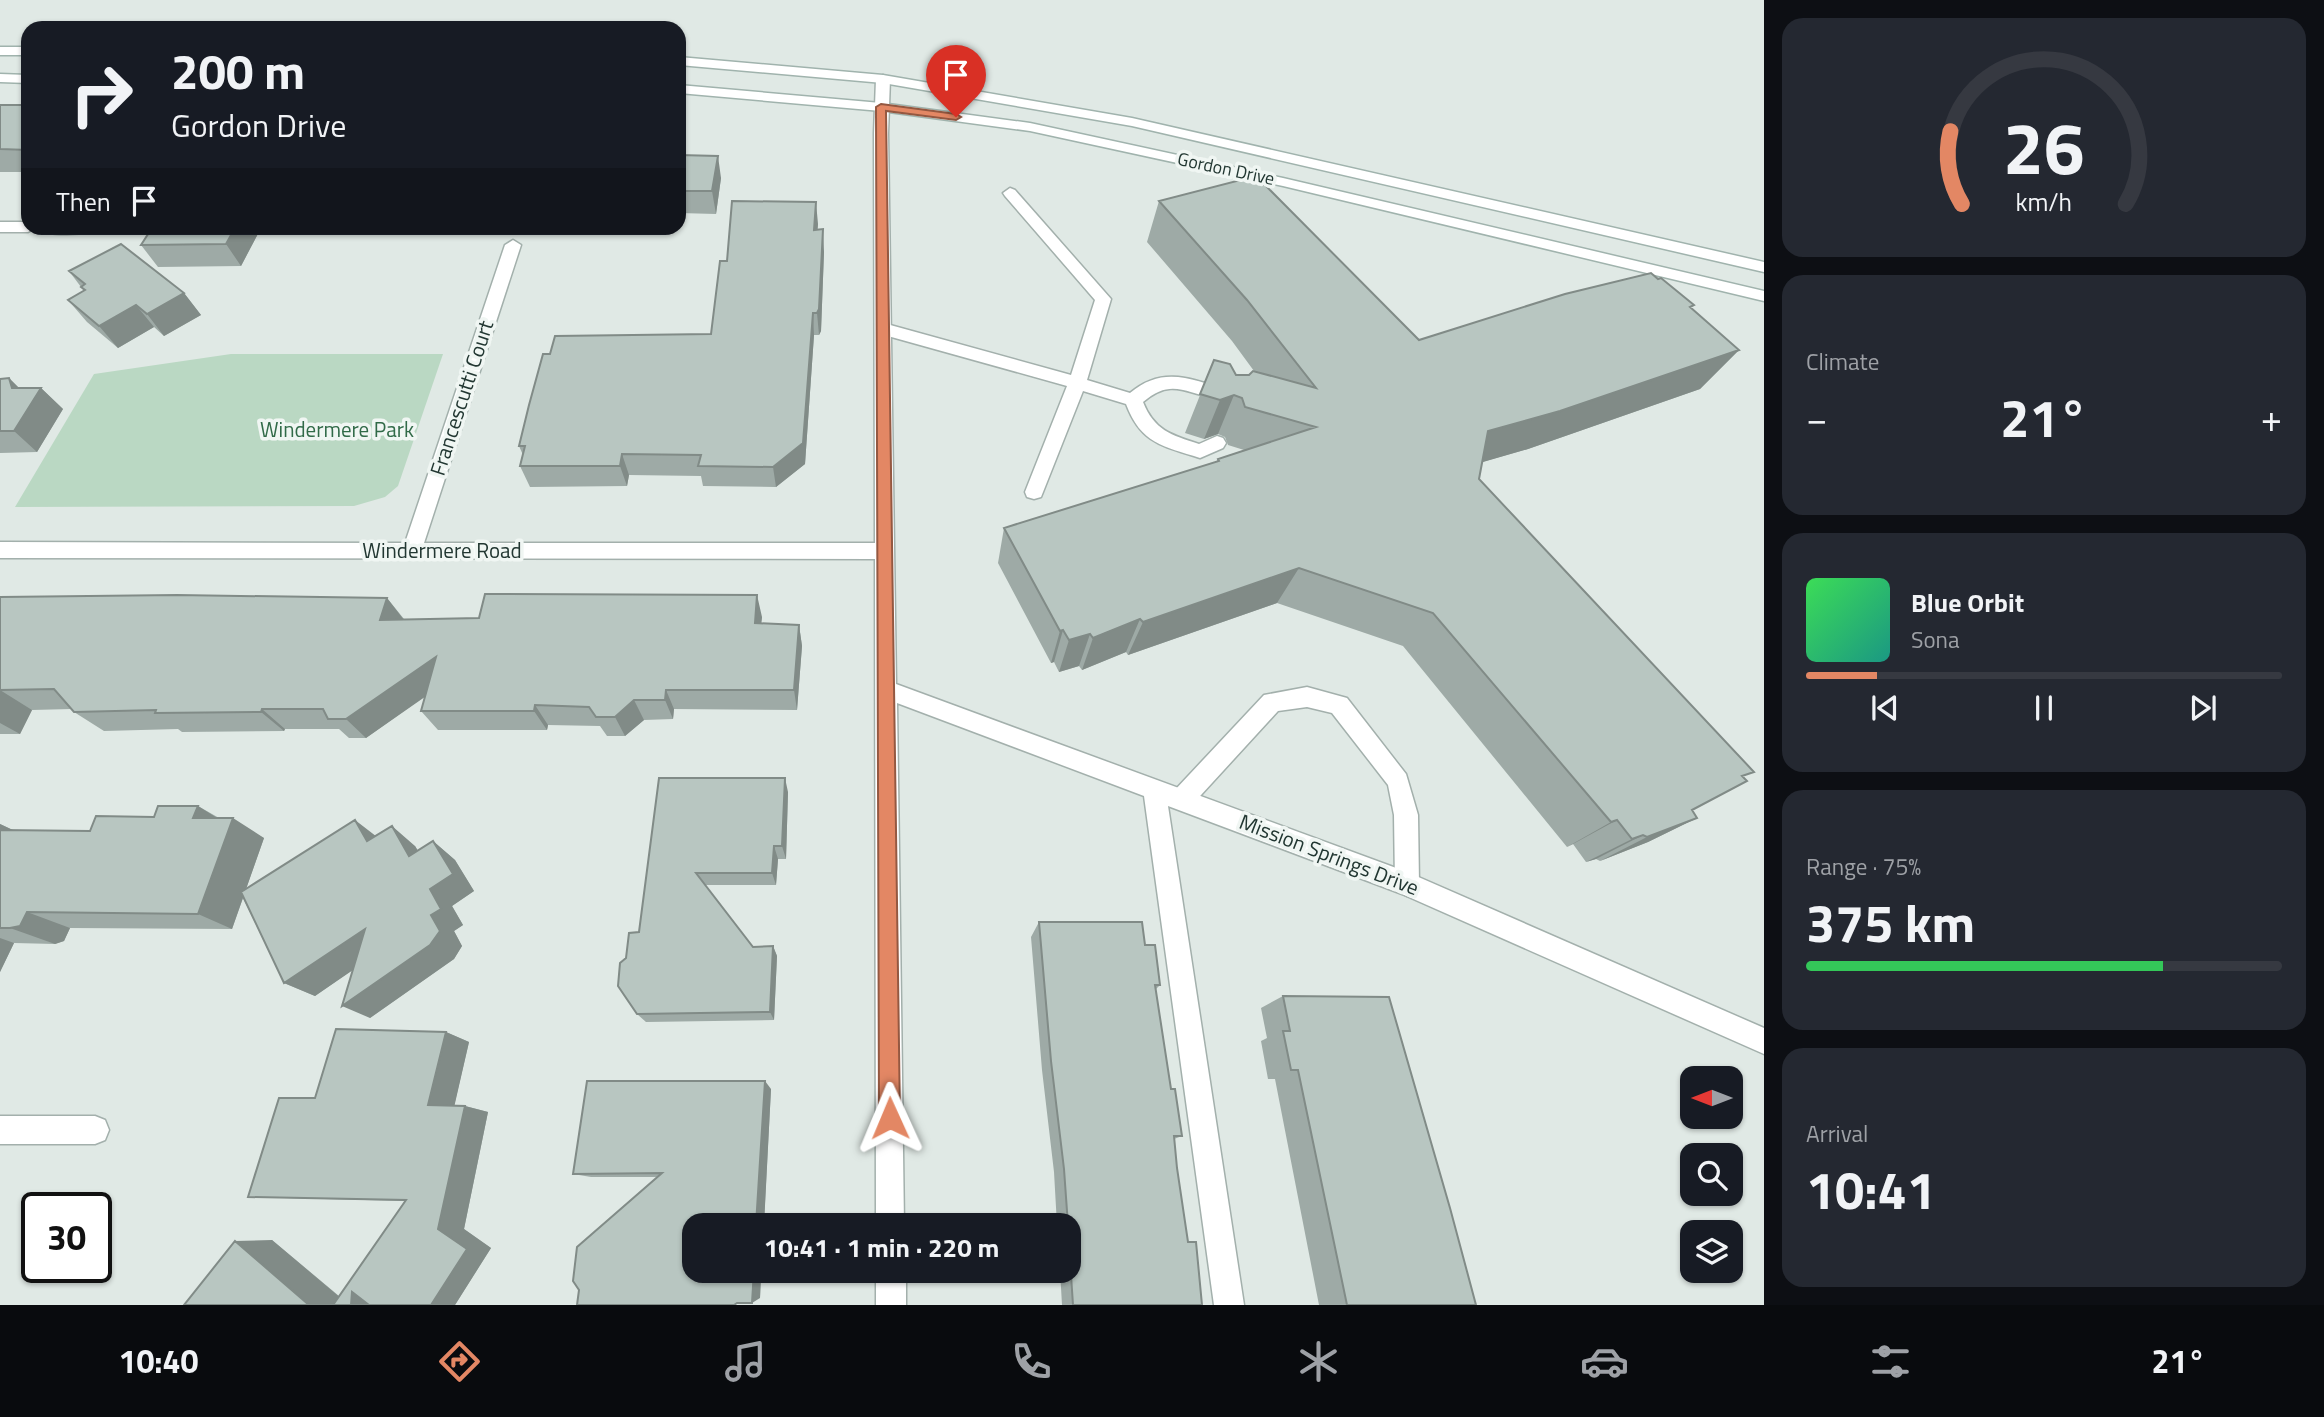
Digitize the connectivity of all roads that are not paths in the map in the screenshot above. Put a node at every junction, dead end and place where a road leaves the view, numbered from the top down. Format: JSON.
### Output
{"nodes":[{"id":1,"x":0,"y":51,"type":"edge"},
{"id":2,"x":21,"y":51,"type":"edge"},
{"id":3,"x":686,"y":62,"type":"edge"},
{"id":4,"x":0,"y":78,"type":"edge"},
{"id":5,"x":21,"y":79,"type":"edge"},
{"id":6,"x":883,"y":79,"type":"junction"},
{"id":7,"x":686,"y":90,"type":"edge"},
{"id":8,"x":881,"y":107,"type":"junction"},
{"id":9,"x":1010,"y":193,"type":"dead end"},
{"id":10,"x":0,"y":227,"type":"edge"},
{"id":11,"x":21,"y":227,"type":"edge"},
{"id":12,"x":513,"y":245,"type":"dead end"},
{"id":13,"x":1764,"y":267,"type":"edge"},
{"id":14,"x":1764,"y":296,"type":"edge"},
{"id":15,"x":883,"y":329,"type":"junction"},
{"id":16,"x":1077,"y":383,"type":"junction"},
{"id":17,"x":1133,"y":400,"type":"junction"},
{"id":18,"x":1226,"y":407,"type":"edge"},
{"id":19,"x":1217,"y":443,"type":"dead end"},
{"id":20,"x":1034,"y":492,"type":"dead end"},
{"id":21,"x":0,"y":550,"type":"edge"},
{"id":22,"x":412,"y":551,"type":"junction"},
{"id":23,"x":884,"y":551,"type":"junction"},
{"id":24,"x":885,"y":689,"type":"junction"},
{"id":25,"x":1154,"y":788,"type":"junction"},
{"id":26,"x":1182,"y":799,"type":"junction"},
{"id":27,"x":1407,"y":884,"type":"junction"},
{"id":28,"x":1764,"y":1041,"type":"edge"},
{"id":29,"x":0,"y":1130,"type":"edge"},
{"id":30,"x":95,"y":1130,"type":"dead end"},
{"id":31,"x":890,"y":1213,"type":"edge"},
{"id":32,"x":891,"y":1283,"type":"edge"},
{"id":33,"x":891,"y":1305,"type":"edge"},
{"id":34,"x":1229,"y":1305,"type":"edge"}],
"edges":[{"from":1,"to":2,"type":"street"},
{"from":3,"to":6,"type":"street","name":"Gordon Drive"},
{"from":4,"to":5,"type":"street"},
{"from":6,"to":8,"type":"street"},
{"from":6,"to":13,"type":"street","name":"Gordon Drive"},
{"from":7,"to":8,"type":"street","name":"Gordon Drive"},
{"from":8,"to":14,"type":"street","name":"Gordon Drive"},
{"from":8,"to":15,"type":"street"},
{"from":9,"to":16,"type":"street"},
{"from":10,"to":11,"type":"street"},
{"from":12,"to":22,"type":"street","name":"Francescutti Court"},
{"from":15,"to":16,"type":"street"},
{"from":15,"to":23,"type":"street"},
{"from":16,"to":17,"type":"street"},
{"from":16,"to":20,"type":"street"},
{"from":17,"to":18,"type":"street"},
{"from":17,"to":19,"type":"street"},
{"from":21,"to":22,"type":"street","name":"Windermere Road"},
{"from":22,"to":23,"type":"street","name":"Windermere Road"},
{"from":23,"to":24,"type":"street"},
{"from":24,"to":25,"type":"street","name":"Mission Springs Drive"},
{"from":24,"to":31,"type":"street"},
{"from":25,"to":26,"type":"street","name":"Mission Springs Drive"},
{"from":25,"to":34,"type":"street"},
{"from":26,"to":27,"type":"street","name":"Mission Springs Drive"},
{"from":26,"to":27,"type":"street"},
{"from":27,"to":28,"type":"street","name":"Mission Springs Drive"},
{"from":29,"to":30,"type":"street"},
{"from":32,"to":33,"type":"street"}]}
